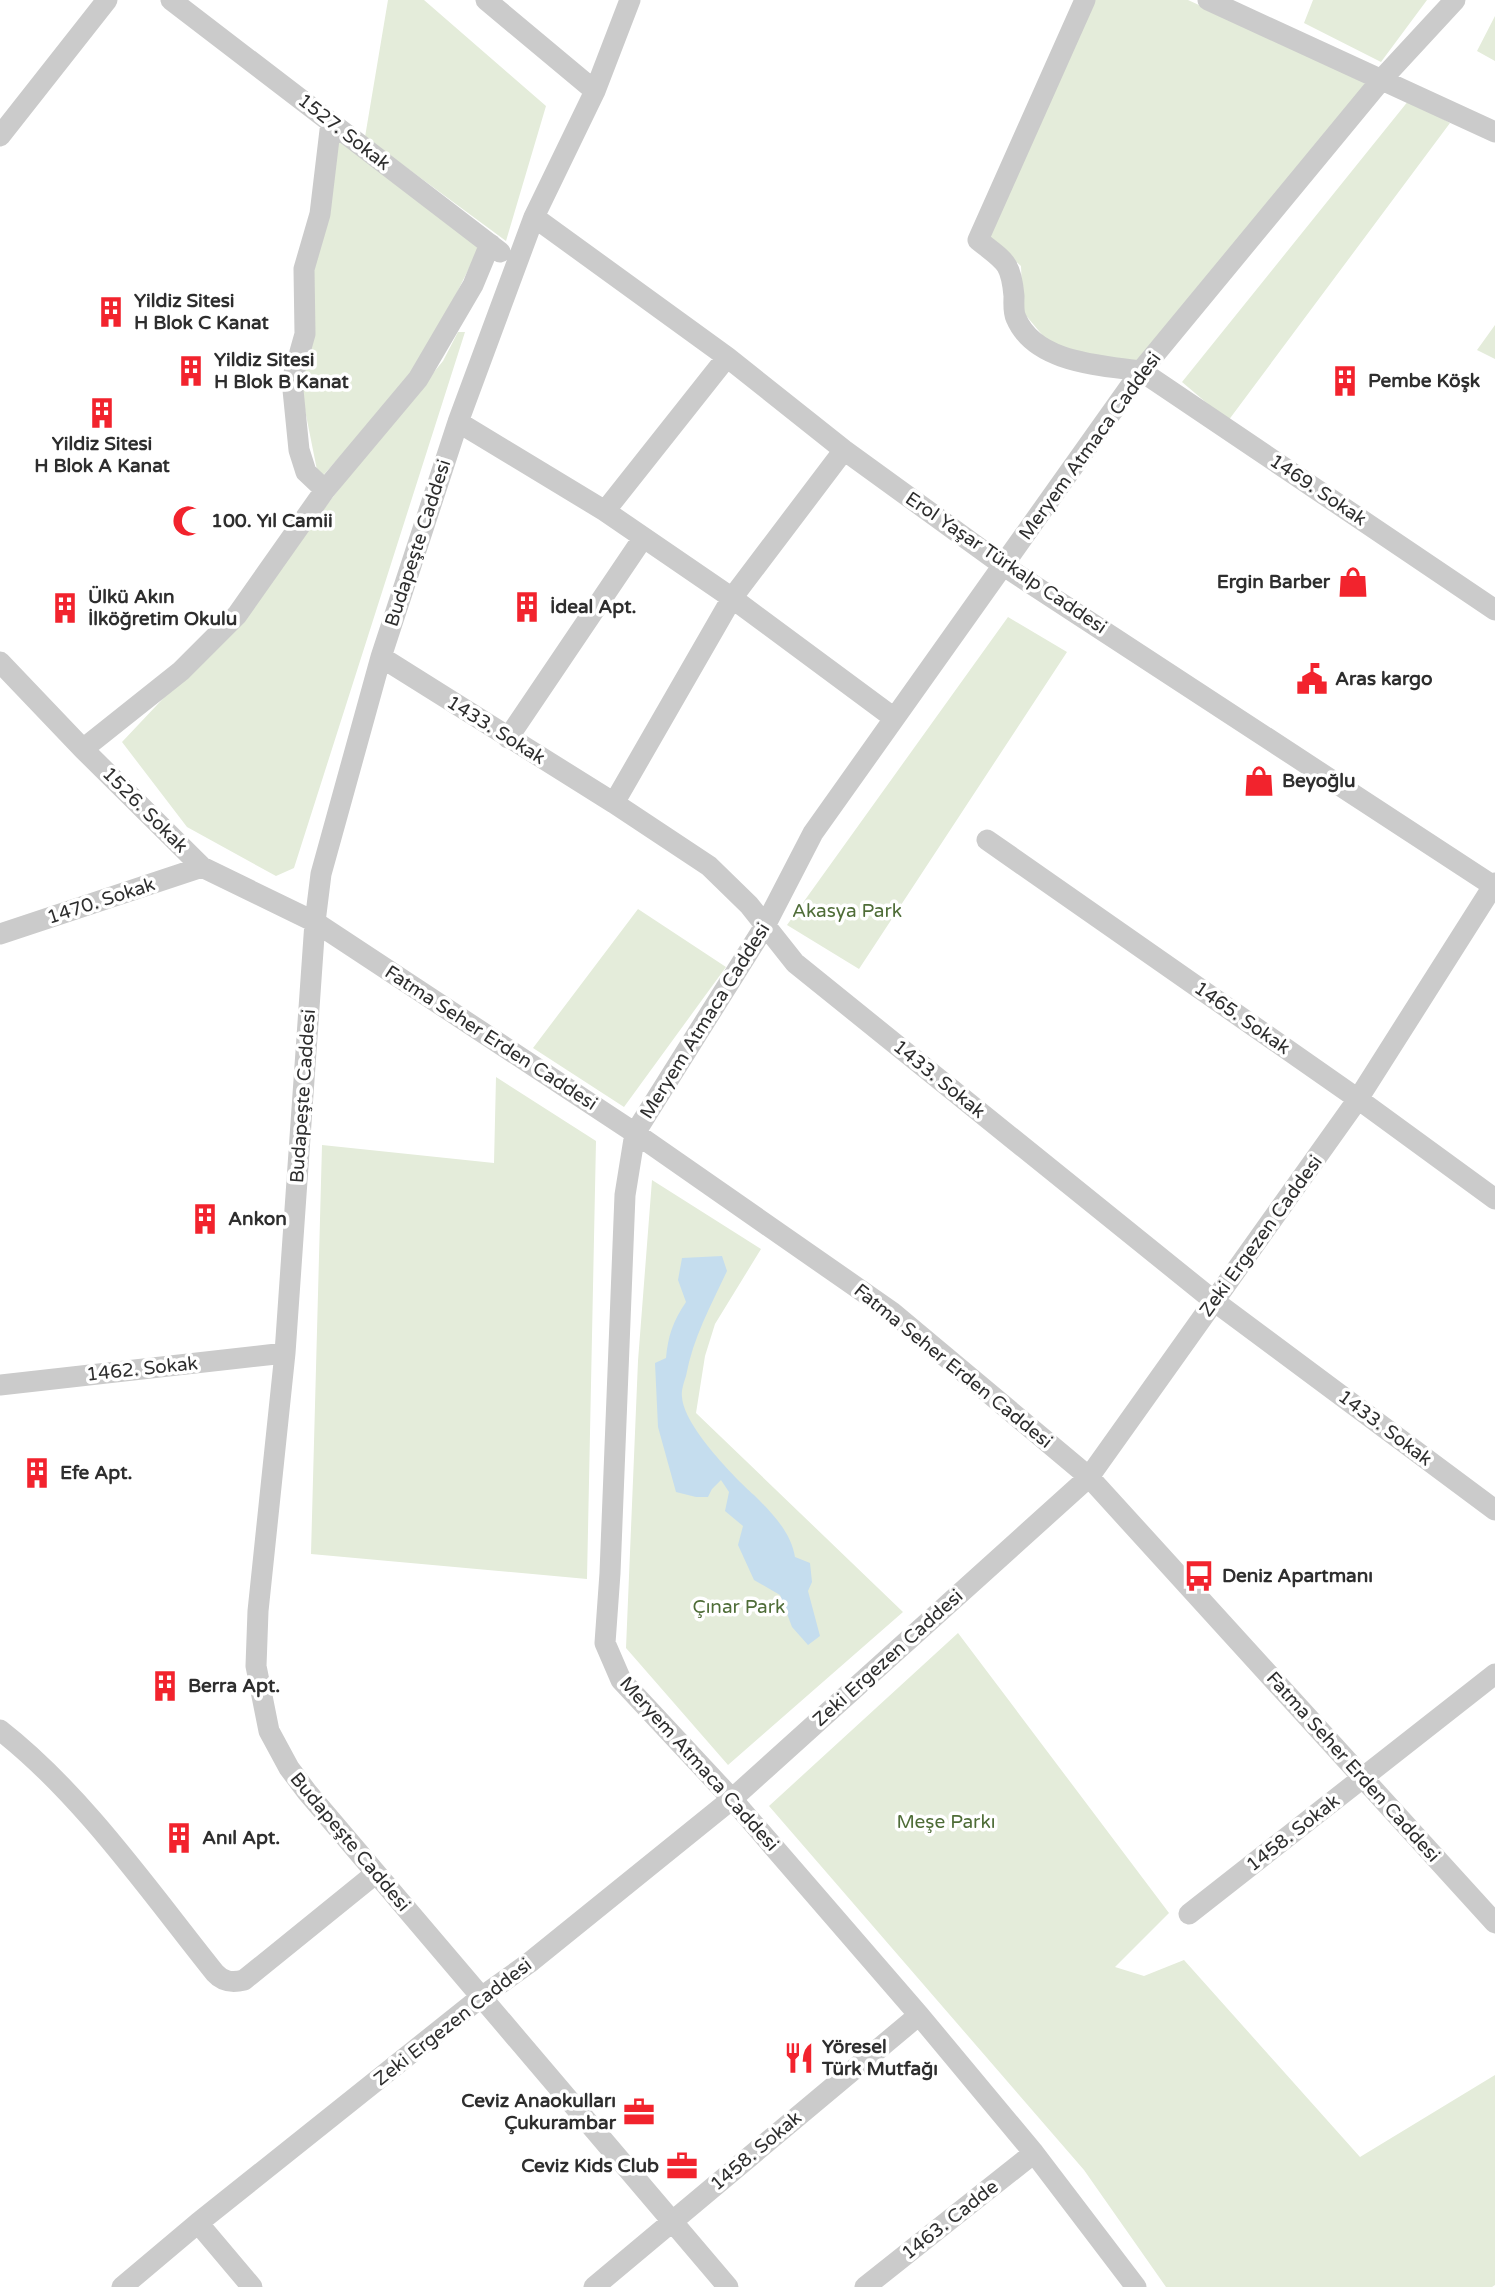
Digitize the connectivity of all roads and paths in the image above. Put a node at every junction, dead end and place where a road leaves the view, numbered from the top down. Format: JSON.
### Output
{"nodes":[{"id":1,"x":107,"y":0,"type":"edge"},
{"id":2,"x":171,"y":0,"type":"edge"},
{"id":3,"x":486,"y":0,"type":"edge"},
{"id":4,"x":630,"y":0,"type":"edge"},
{"id":5,"x":1085,"y":0,"type":"edge"},
{"id":6,"x":1209,"y":0,"type":"edge"},
{"id":7,"x":1455,"y":0,"type":"edge"},
{"id":8,"x":1382,"y":79,"type":"junction"},
{"id":9,"x":595,"y":91,"type":"junction"},
{"id":10,"x":331,"y":122,"type":"junction"},
{"id":11,"x":1495,"y":132,"type":"edge"},
{"id":12,"x":0,"y":136,"type":"edge"},
{"id":13,"x":534,"y":217,"type":"junction"},
{"id":14,"x":490,"y":244,"type":"junction"},
{"id":15,"x":516,"y":264,"type":"junction"},
{"id":16,"x":727,"y":357,"type":"junction"},
{"id":17,"x":1141,"y":371,"type":"junction"},
{"id":18,"x":458,"y":422,"type":"junction"},
{"id":19,"x":844,"y":450,"type":"junction"},
{"id":20,"x":325,"y":491,"type":"junction"},
{"id":21,"x":605,"y":511,"type":"junction"},
{"id":22,"x":643,"y":538,"type":"junction"},
{"id":23,"x":1004,"y":566,"type":"junction"},
{"id":24,"x":732,"y":598,"type":"junction"},
{"id":25,"x":1495,"y":610,"type":"edge"},
{"id":26,"x":381,"y":657,"type":"junction"},
{"id":27,"x":0,"y":662,"type":"edge"},
{"id":28,"x":894,"y":718,"type":"junction"},
{"id":29,"x":508,"y":738,"type":"junction"},
{"id":30,"x":83,"y":749,"type":"junction"},
{"id":31,"x":614,"y":803,"type":"junction"},
{"id":32,"x":988,"y":840,"type":"dead end"},
{"id":33,"x":202,"y":867,"type":"junction"},
{"id":34,"x":1495,"y":885,"type":"edge"},
{"id":35,"x":315,"y":922,"type":"junction"},
{"id":36,"x":766,"y":924,"type":"junction"},
{"id":37,"x":0,"y":934,"type":"edge"},
{"id":38,"x":1359,"y":1099,"type":"junction"},
{"id":39,"x":635,"y":1133,"type":"junction"},
{"id":40,"x":1495,"y":1199,"type":"edge"},
{"id":41,"x":1214,"y":1301,"type":"junction"},
{"id":42,"x":285,"y":1353,"type":"junction"},
{"id":43,"x":0,"y":1385,"type":"edge"},
{"id":44,"x":1089,"y":1477,"type":"junction"},
{"id":45,"x":1495,"y":1510,"type":"edge"},
{"id":46,"x":1495,"y":1674,"type":"edge"},
{"id":47,"x":0,"y":1730,"type":"edge"},
{"id":48,"x":1363,"y":1777,"type":"junction"},
{"id":49,"x":732,"y":1799,"type":"junction"},
{"id":50,"x":376,"y":1874,"type":"junction"},
{"id":51,"x":1189,"y":1914,"type":"dead end"},
{"id":52,"x":1495,"y":1923,"type":"edge"},
{"id":53,"x":480,"y":1998,"type":"junction"},
{"id":54,"x":919,"y":2015,"type":"junction"},
{"id":55,"x":1034,"y":2153,"type":"junction"},
{"id":56,"x":673,"y":2220,"type":"junction"},
{"id":57,"x":198,"y":2223,"type":"junction"},
{"id":58,"x":122,"y":2287,"type":"edge"},
{"id":59,"x":252,"y":2287,"type":"edge"},
{"id":60,"x":594,"y":2287,"type":"edge"},
{"id":61,"x":728,"y":2287,"type":"edge"},
{"id":62,"x":865,"y":2287,"type":"edge"},
{"id":63,"x":1136,"y":2287,"type":"edge"}],
"edges":[{"from":1,"to":12,"type":"street"},
{"from":2,"to":10,"type":"street","name":"1527. Sokak"},
{"from":3,"to":9,"type":"street"},
{"from":4,"to":9,"type":"street","name":"Budapeşte Caddesi"},
{"from":5,"to":17,"type":"street"},
{"from":6,"to":8,"type":"street"},
{"from":7,"to":8,"type":"street","name":"Meryem Atmaca Caddesi"},
{"from":8,"to":11,"type":"street"},
{"from":8,"to":17,"type":"street","name":"Meryem Atmaca Caddesi"},
{"from":9,"to":13,"type":"street","name":"Budapeşte Caddesi"},
{"from":10,"to":14,"type":"street","name":"1527. Sokak"},
{"from":10,"to":20,"type":"street"},
{"from":13,"to":15,"type":"street","name":"Budapeşte Caddesi"},
{"from":13,"to":16,"type":"street","name":"Erol Yaşar Türkalp Caddesi"},
{"from":14,"to":15,"type":"street","name":"1527. Sokak"},
{"from":14,"to":20,"type":"street"},
{"from":15,"to":18,"type":"street","name":"Budapeşte Caddesi"},
{"from":16,"to":19,"type":"street","name":"Erol Yaşar Türkalp Caddesi"},
{"from":16,"to":21,"type":"street"},
{"from":17,"to":23,"type":"street","name":"Meryem Atmaca Caddesi"},
{"from":17,"to":25,"type":"street","name":"1469. Sokak"},
{"from":18,"to":21,"type":"street"},
{"from":18,"to":26,"type":"street","name":"Budapeşte Caddesi"},
{"from":19,"to":23,"type":"street","name":"Erol Yaşar Türkalp Caddesi"},
{"from":19,"to":24,"type":"street"},
{"from":20,"to":30,"type":"street"},
{"from":21,"to":22,"type":"street"},
{"from":22,"to":24,"type":"street"},
{"from":22,"to":29,"type":"street"},
{"from":23,"to":28,"type":"street","name":"Meryem Atmaca Caddesi"},
{"from":23,"to":34,"type":"street","name":"Erol Yaşar Türkalp Caddesi"},
{"from":24,"to":28,"type":"street"},
{"from":24,"to":31,"type":"street"},
{"from":26,"to":29,"type":"street","name":"1433. Sokak"},
{"from":26,"to":35,"type":"street","name":"Budapeşte Caddesi"},
{"from":27,"to":30,"type":"street","name":"1526. Sokak"},
{"from":28,"to":36,"type":"street","name":"Meryem Atmaca Caddesi"},
{"from":29,"to":31,"type":"street","name":"1433. Sokak"},
{"from":30,"to":33,"type":"street","name":"1526. Sokak"},
{"from":31,"to":36,"type":"street","name":"1433. Sokak"},
{"from":32,"to":38,"type":"street","name":"1465. Sokak"},
{"from":33,"to":35,"type":"street","name":"1526. Sokak"},
{"from":33,"to":37,"type":"street","name":"1470. Sokak"},
{"from":34,"to":38,"type":"street","name":"Zeki Ergezen Caddesi"},
{"from":35,"to":39,"type":"street","name":"Fatma Seher Erden Caddesi"},
{"from":35,"to":42,"type":"street","name":"Budapeşte Caddesi"},
{"from":36,"to":39,"type":"street","name":"Meryem Atmaca Caddesi"},
{"from":36,"to":41,"type":"street","name":"1433. Sokak"},
{"from":38,"to":40,"type":"street","name":"1465. Sokak"},
{"from":38,"to":41,"type":"street","name":"Zeki Ergezen Caddesi"},
{"from":39,"to":44,"type":"street","name":"Fatma Seher Erden Caddesi"},
{"from":39,"to":49,"type":"street","name":"Meryem Atmaca Caddesi"},
{"from":41,"to":44,"type":"street","name":"Zeki Ergezen Caddesi"},
{"from":41,"to":45,"type":"street","name":"1433. Sokak"},
{"from":42,"to":43,"type":"street","name":"1462. Sokak"},
{"from":42,"to":50,"type":"street","name":"Budapeşte Caddesi"},
{"from":44,"to":48,"type":"street","name":"Fatma Seher Erden Caddesi"},
{"from":44,"to":49,"type":"street","name":"Zeki Ergezen Caddesi"},
{"from":46,"to":48,"type":"street","name":"1458. Sokak"},
{"from":47,"to":50,"type":"street"},
{"from":48,"to":51,"type":"street","name":"1458. Sokak"},
{"from":48,"to":52,"type":"street","name":"Fatma Seher Erden Caddesi"},
{"from":49,"to":53,"type":"street","name":"Zeki Ergezen Caddesi"},
{"from":49,"to":54,"type":"street","name":"Meryem Atmaca Caddesi"},
{"from":50,"to":53,"type":"street","name":"Budapeşte Caddesi"},
{"from":53,"to":56,"type":"street","name":"Budapeşte Caddesi"},
{"from":53,"to":57,"type":"street","name":"Zeki Ergezen Caddesi"},
{"from":54,"to":55,"type":"street","name":"Meryem Atmaca Caddesi"},
{"from":54,"to":56,"type":"street","name":"1458. Sokak"},
{"from":55,"to":62,"type":"street","name":"1463. Cadde"},
{"from":55,"to":63,"type":"street","name":"Meryem Atmaca Caddesi"},
{"from":56,"to":60,"type":"street","name":"1458. Sokak"},
{"from":56,"to":61,"type":"street","name":"Budapeşte Caddesi"},
{"from":57,"to":58,"type":"street","name":"Zeki Ergezen Caddesi"},
{"from":57,"to":59,"type":"street"}]}
